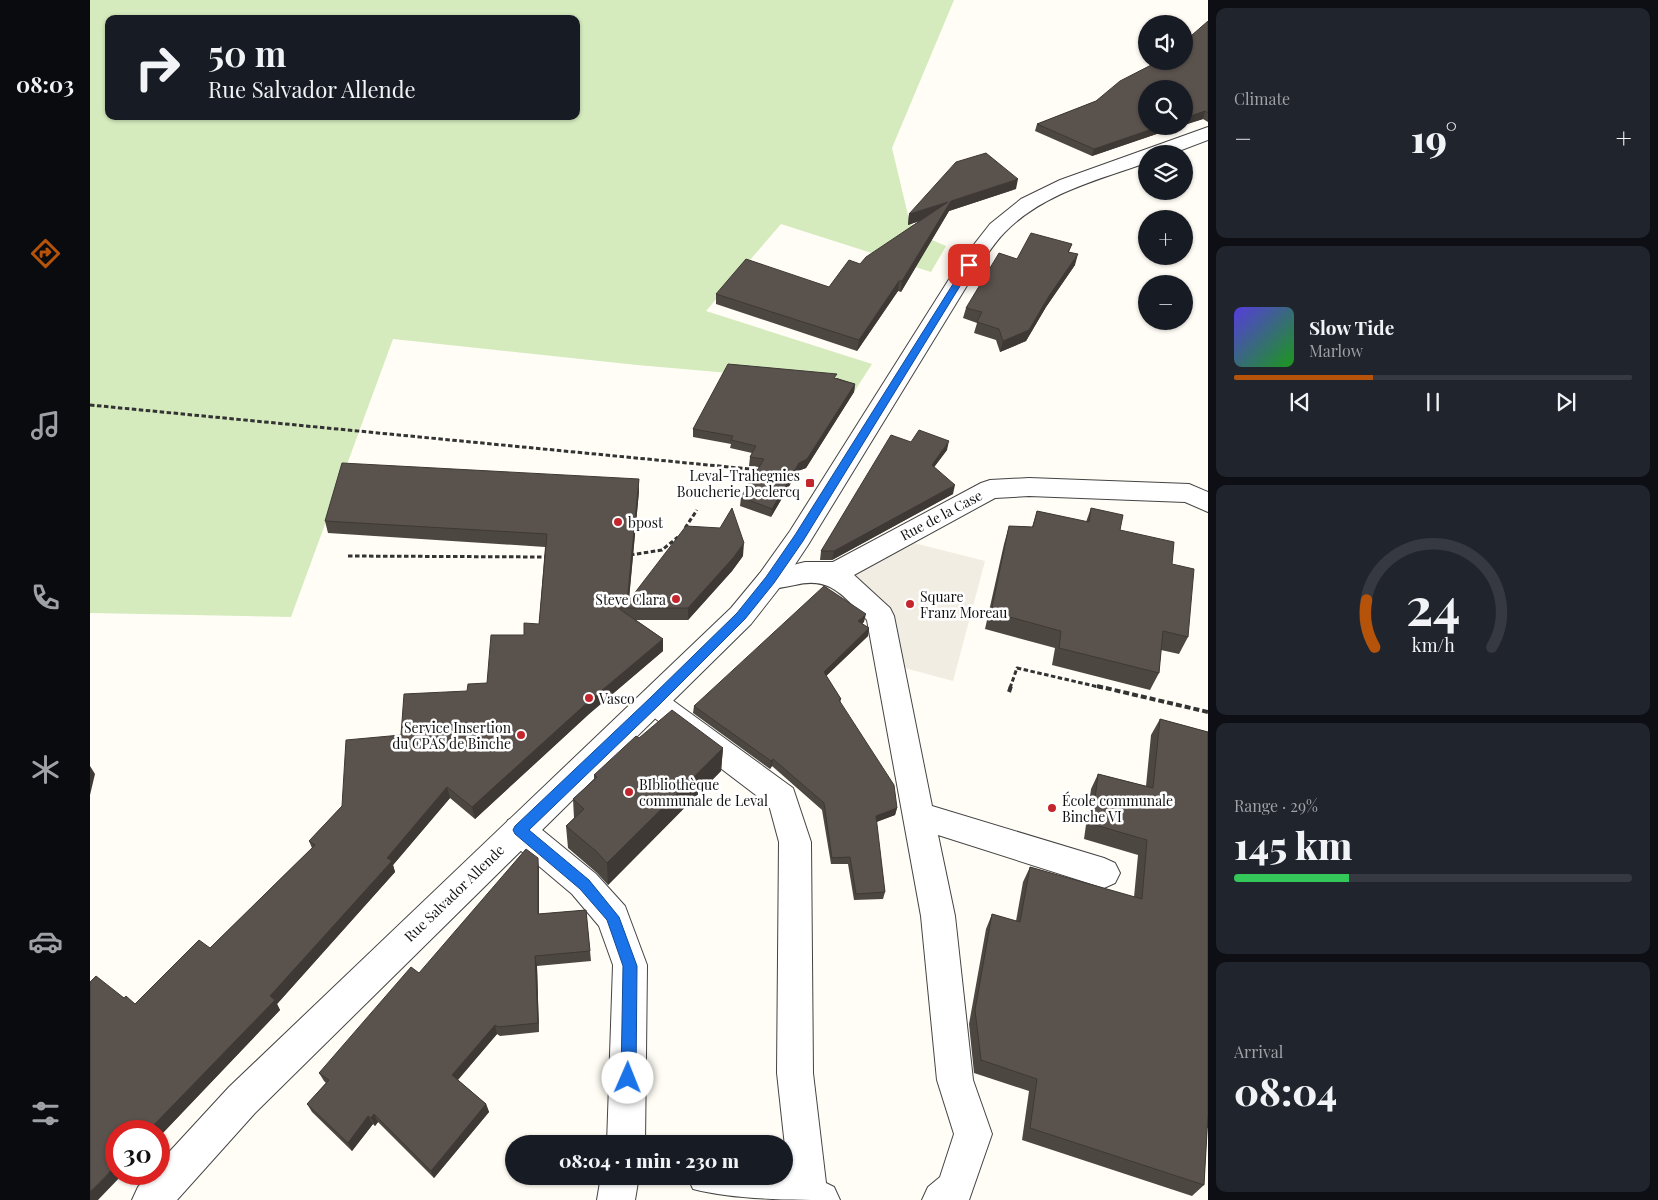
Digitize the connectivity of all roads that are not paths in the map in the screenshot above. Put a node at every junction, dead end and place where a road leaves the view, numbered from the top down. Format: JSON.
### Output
{"nodes":[{"id":1,"x":1208,"y":133,"type":"edge"},
{"id":2,"x":1176,"y":145,"type":"edge"},
{"id":3,"x":1138,"y":159,"type":"edge"},
{"id":4,"x":1208,"y":503,"type":"edge"},
{"id":5,"x":821,"y":571,"type":"junction"},
{"id":6,"x":770,"y":580,"type":"junction"},
{"id":7,"x":654,"y":702,"type":"junction"},
{"id":8,"x":918,"y":815,"type":"junction"},
{"id":9,"x":520,"y":830,"type":"junction"},
{"id":10,"x":1104,"y":873,"type":"dead end"},
{"id":11,"x":626,"y":1135,"type":"edge"},
{"id":12,"x":618,"y":1185,"type":"edge"},
{"id":13,"x":749,"y":1185,"type":"edge"},
{"id":14,"x":815,"y":1199,"type":"edge"},
{"id":15,"x":151,"y":1200,"type":"edge"},
{"id":16,"x":616,"y":1200,"type":"edge"},
{"id":17,"x":941,"y":1200,"type":"edge"}],
"edges":[{"from":1,"to":2,"type":"street"},
{"from":3,"to":6,"type":"street","name":"Rue Salvador Allende"},
{"from":4,"to":5,"type":"street","name":"Rue de la Case"},
{"from":5,"to":6,"type":"street","name":"Rue de la Case"},
{"from":5,"to":8,"type":"street"},
{"from":6,"to":7,"type":"street","name":"Rue Salvador Allende"},
{"from":7,"to":9,"type":"street","name":"Rue Salvador Allende"},
{"from":7,"to":14,"type":"street"},
{"from":8,"to":10,"type":"street"},
{"from":8,"to":17,"type":"street"},
{"from":9,"to":11,"type":"street"},
{"from":9,"to":15,"type":"street","name":"Rue Salvador Allende"},
{"from":12,"to":16,"type":"street"},
{"from":13,"to":14,"type":"street"}]}
